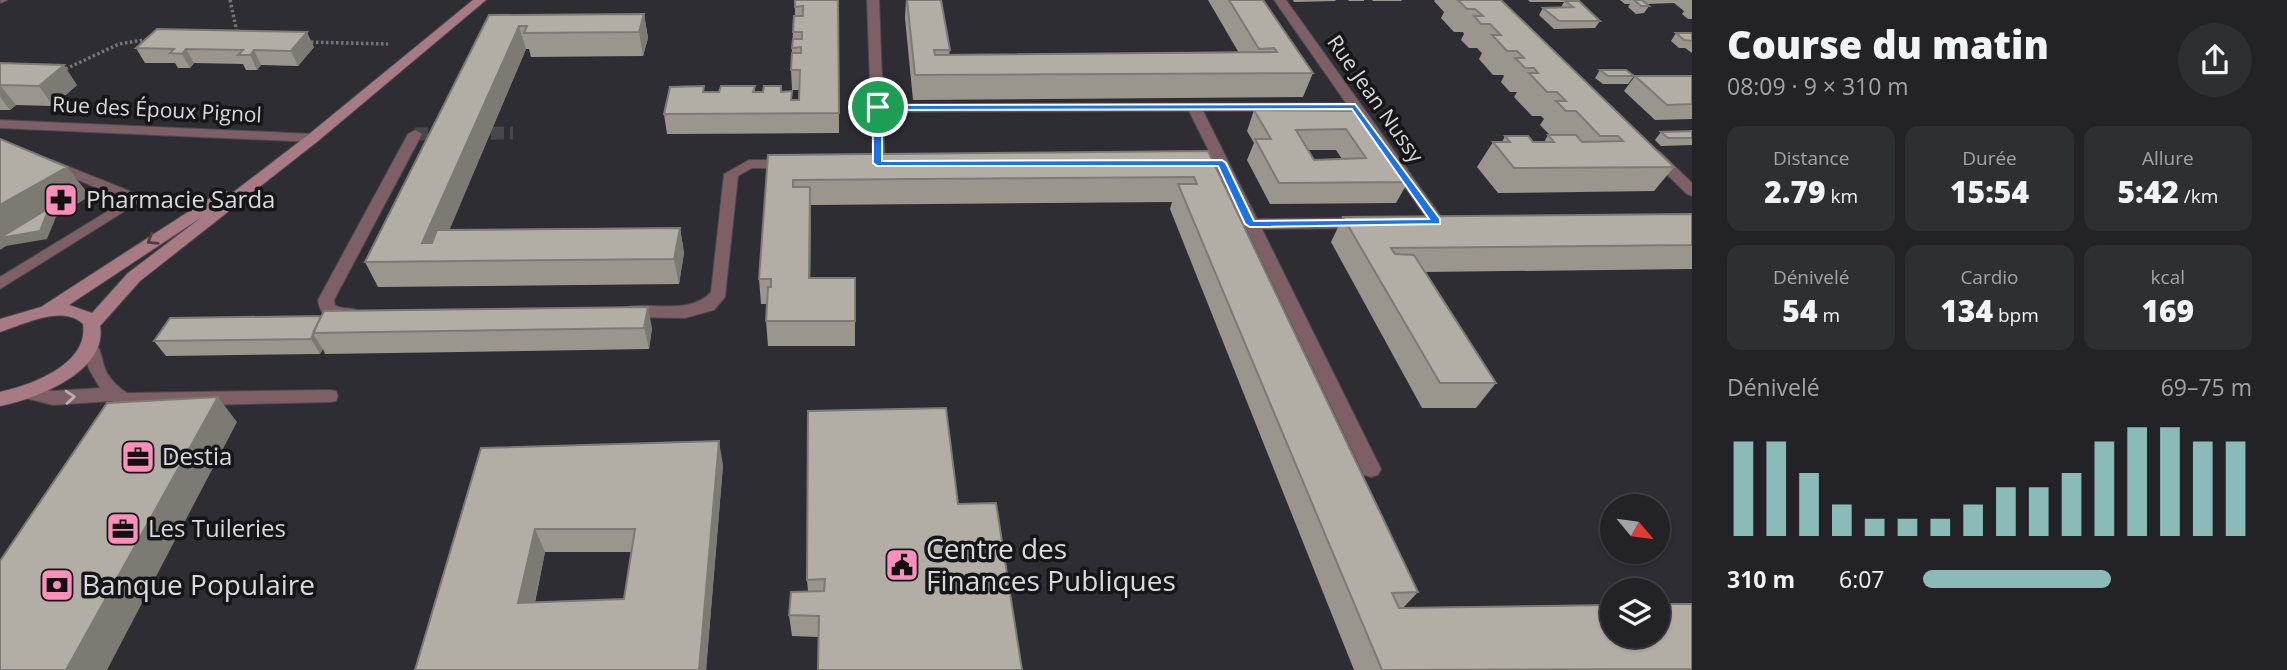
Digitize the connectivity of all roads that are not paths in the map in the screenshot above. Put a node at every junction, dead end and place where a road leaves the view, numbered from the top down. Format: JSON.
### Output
{"nodes":[{"id":1,"x":480,"y":0,"type":"edge"},
{"id":2,"x":873,"y":0,"type":"edge"},
{"id":3,"x":1280,"y":0,"type":"edge"},
{"id":4,"x":1194,"y":106,"type":"junction"},
{"id":5,"x":878,"y":107,"type":"junction"},
{"id":6,"x":1355,"y":107,"type":"junction"},
{"id":7,"x":0,"y":124,"type":"edge"},
{"id":8,"x":415,"y":134,"type":"dead end"},
{"id":9,"x":313,"y":138,"type":"junction"},
{"id":10,"x":1641,"y":141,"type":"edge"},
{"id":11,"x":41,"y":160,"type":"edge"},
{"id":12,"x":1180,"y":163,"type":"edge"},
{"id":13,"x":1222,"y":163,"type":"junction"},
{"id":14,"x":800,"y":164,"type":"edge"},
{"id":15,"x":878,"y":164,"type":"edge"},
{"id":16,"x":1691,"y":189,"type":"edge"},
{"id":17,"x":1383,"y":222,"type":"edge"},
{"id":18,"x":1437,"y":222,"type":"edge"},
{"id":19,"x":1250,"y":224,"type":"junction"},
{"id":20,"x":0,"y":284,"type":"edge"},
{"id":21,"x":48,"y":310,"type":"junction"},
{"id":22,"x":615,"y":313,"type":"edge"},
{"id":23,"x":365,"y":315,"type":"edge"},
{"id":24,"x":92,"y":324,"type":"junction"},
{"id":25,"x":0,"y":326,"type":"edge"},
{"id":26,"x":90,"y":345,"type":"junction"},
{"id":27,"x":27,"y":392,"type":"junction"},
{"id":28,"x":113,"y":394,"type":"junction"},
{"id":29,"x":330,"y":396,"type":"dead end"},
{"id":30,"x":0,"y":399,"type":"edge"},
{"id":31,"x":1371,"y":469,"type":"dead end"}],
"edges":[{"from":1,"to":9,"type":"main road"},
{"from":2,"to":5,"type":"street"},
{"from":3,"to":6,"type":"street","name":"Rue Jean Nussy"},
{"from":4,"to":5,"type":"street"},
{"from":4,"to":6,"type":"street"},
{"from":4,"to":13,"type":"street"},
{"from":5,"to":15,"type":"street"},
{"from":6,"to":18,"type":"street","name":"Rue Jean Nussy"},
{"from":7,"to":9,"type":"street","name":"Rue des Époux Pignol"},
{"from":8,"to":23,"type":"street"},
{"from":9,"to":21,"type":"main road","one_way":true},
{"from":9,"to":24,"type":"main road"},
{"from":10,"to":16,"type":"street"},
{"from":11,"to":20,"type":"lane"},
{"from":12,"to":13,"type":"street"},
{"from":13,"to":19,"type":"street"},
{"from":14,"to":22,"type":"street"},
{"from":17,"to":19,"type":"street"},
{"from":19,"to":31,"type":"street"},
{"from":21,"to":24,"type":"main road"},
{"from":21,"to":25,"type":"main road"},
{"from":24,"to":26,"type":"main road"},
{"from":26,"to":27,"type":"main road"},
{"from":26,"to":28,"type":"lane"},
{"from":27,"to":28,"type":"lane","one_way":true},
{"from":27,"to":30,"type":"main road"},
{"from":28,"to":29,"type":"lane"}]}
